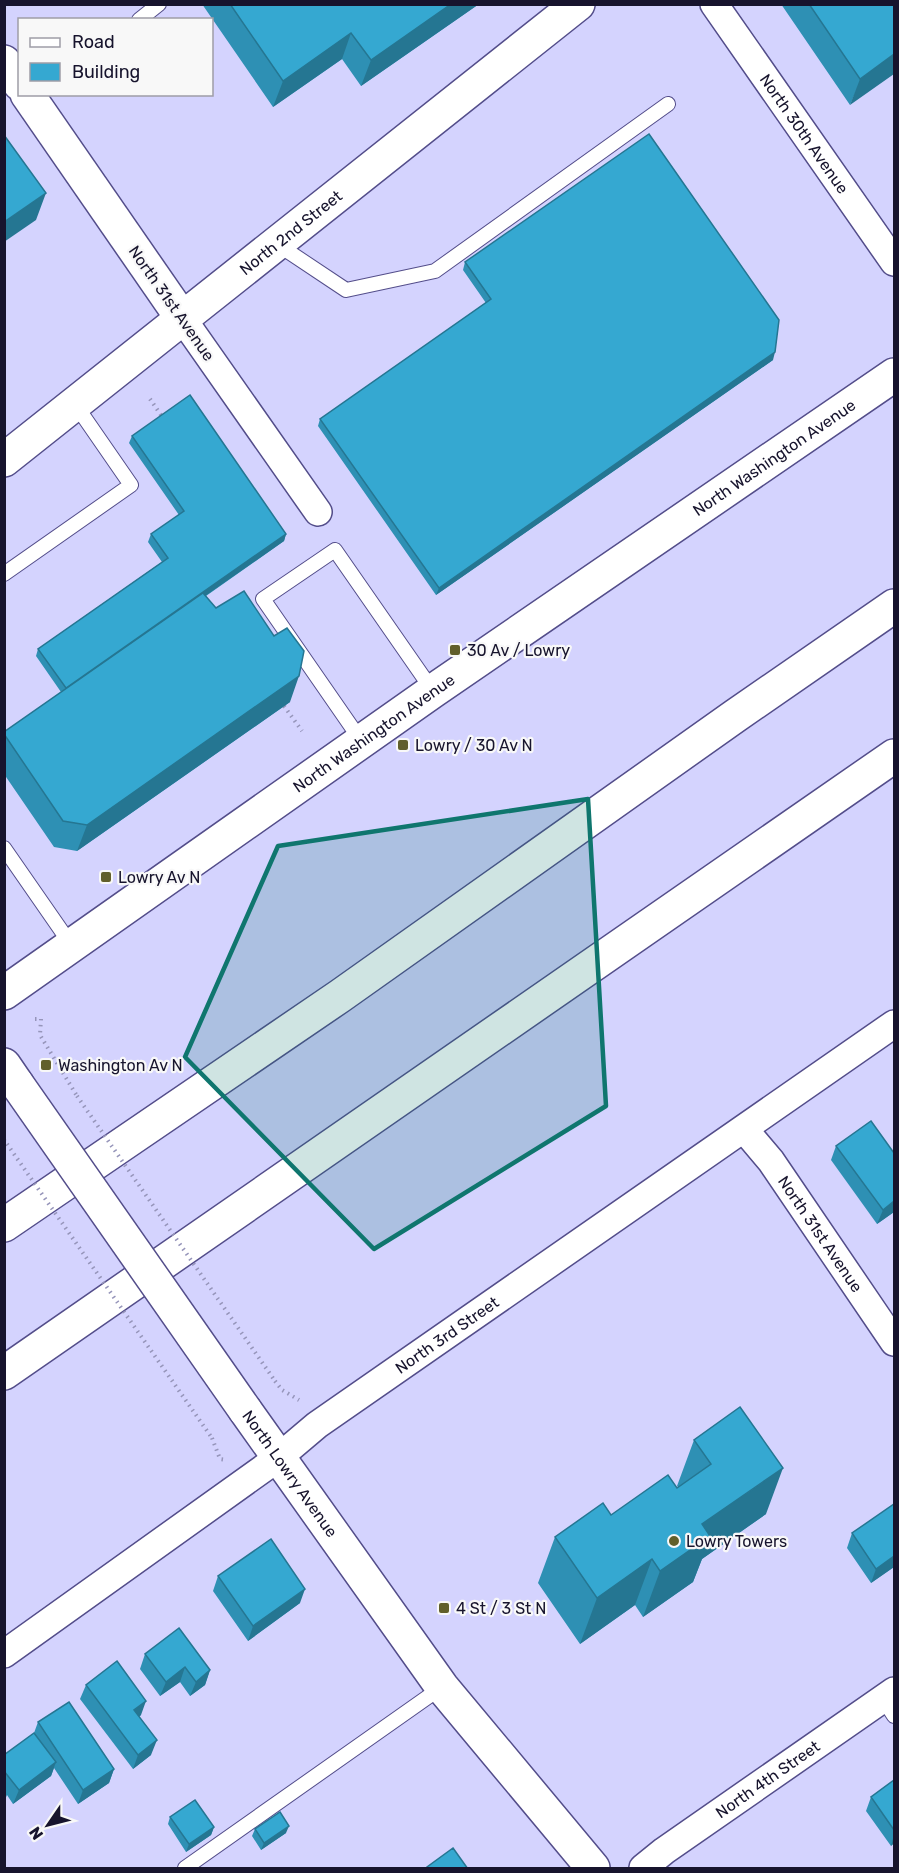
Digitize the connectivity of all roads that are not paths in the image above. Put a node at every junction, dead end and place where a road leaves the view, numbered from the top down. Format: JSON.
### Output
{"nodes":[{"id":1,"x":159,"y":4,"type":"edge"},
{"id":2,"x":578,"y":4,"type":"edge"},
{"id":3,"x":714,"y":4,"type":"edge"},
{"id":4,"x":142,"y":18,"type":"edge"},
{"id":5,"x":4,"y":62,"type":"edge"},
{"id":6,"x":18,"y":78,"type":"edge"},
{"id":7,"x":33,"y":96,"type":"edge"},
{"id":8,"x":668,"y":104,"type":"dead end"},
{"id":9,"x":277,"y":244,"type":"junction"},
{"id":10,"x":894,"y":262,"type":"edge"},
{"id":11,"x":182,"y":318,"type":"junction"},
{"id":12,"x":894,"y":375,"type":"edge"},
{"id":13,"x":75,"y":404,"type":"junction"},
{"id":14,"x":4,"y":460,"type":"edge"},
{"id":15,"x":318,"y":512,"type":"dead end"},
{"id":16,"x":4,"y":574,"type":"edge"},
{"id":17,"x":894,"y":606,"type":"edge"},
{"id":18,"x":434,"y":691,"type":"junction"},
{"id":19,"x":362,"y":742,"type":"junction"},
{"id":20,"x":894,"y":756,"type":"edge"},
{"id":21,"x":4,"y":848,"type":"edge"},
{"id":22,"x":72,"y":946,"type":"junction"},
{"id":23,"x":4,"y":993,"type":"edge"},
{"id":24,"x":894,"y":1024,"type":"edge"},
{"id":25,"x":11,"y":1075,"type":"edge"},
{"id":26,"x":744,"y":1129,"type":"junction"},
{"id":27,"x":4,"y":1225,"type":"edge"},
{"id":28,"x":894,"y":1342,"type":"edge"},
{"id":29,"x":4,"y":1373,"type":"edge"},
{"id":30,"x":278,"y":1458,"type":"junction"},
{"id":31,"x":4,"y":1654,"type":"edge"},
{"id":32,"x":442,"y":1687,"type":"junction"},
{"id":33,"x":890,"y":1702,"type":"edge"},
{"id":34,"x":185,"y":1869,"type":"edge"},
{"id":35,"x":592,"y":1869,"type":"edge"},
{"id":36,"x":643,"y":1869,"type":"edge"}],
"edges":[{"from":1,"to":4,"type":"lane"},
{"from":2,"to":9,"type":"main road","name":"North 2nd Street"},
{"from":3,"to":10,"type":"street","name":"North 30th Avenue"},
{"from":5,"to":6,"type":"main road","name":"North 31st Avenue"},
{"from":7,"to":11,"type":"main road","name":"North 31st Avenue"},
{"from":8,"to":9,"type":"lane"},
{"from":9,"to":11,"type":"main road","name":"North 2nd Street"},
{"from":11,"to":13,"type":"main road","name":"North 2nd Street"},
{"from":11,"to":15,"type":"street","name":"North 31st Avenue"},
{"from":12,"to":18,"type":"main road","name":"North Washington Avenue"},
{"from":13,"to":14,"type":"main road","name":"North 2nd Street"},
{"from":13,"to":16,"type":"lane"},
{"from":17,"to":27,"type":"main road"},
{"from":18,"to":19,"type":"main road","name":"North Washington Avenue"},
{"from":18,"to":19,"type":"lane"},
{"from":19,"to":22,"type":"main road","name":"North Washington Avenue"},
{"from":20,"to":29,"type":"main road"},
{"from":21,"to":22,"type":"lane"},
{"from":22,"to":23,"type":"main road","name":"North Washington Avenue"},
{"from":24,"to":26,"type":"street","name":"North 3rd Street"},
{"from":25,"to":30,"type":"main road","name":"North Lowry Avenue","bridge":true},
{"from":26,"to":28,"type":"street","name":"North 31st Avenue"},
{"from":26,"to":30,"type":"street","name":"North 3rd Street"},
{"from":30,"to":31,"type":"street","name":"North 3rd Street"},
{"from":30,"to":32,"type":"main road","name":"North Lowry Avenue"},
{"from":32,"to":34,"type":"lane"},
{"from":32,"to":35,"type":"main road","name":"North Lowry Avenue"},
{"from":33,"to":36,"type":"street","name":"North 4th Street"}]}
